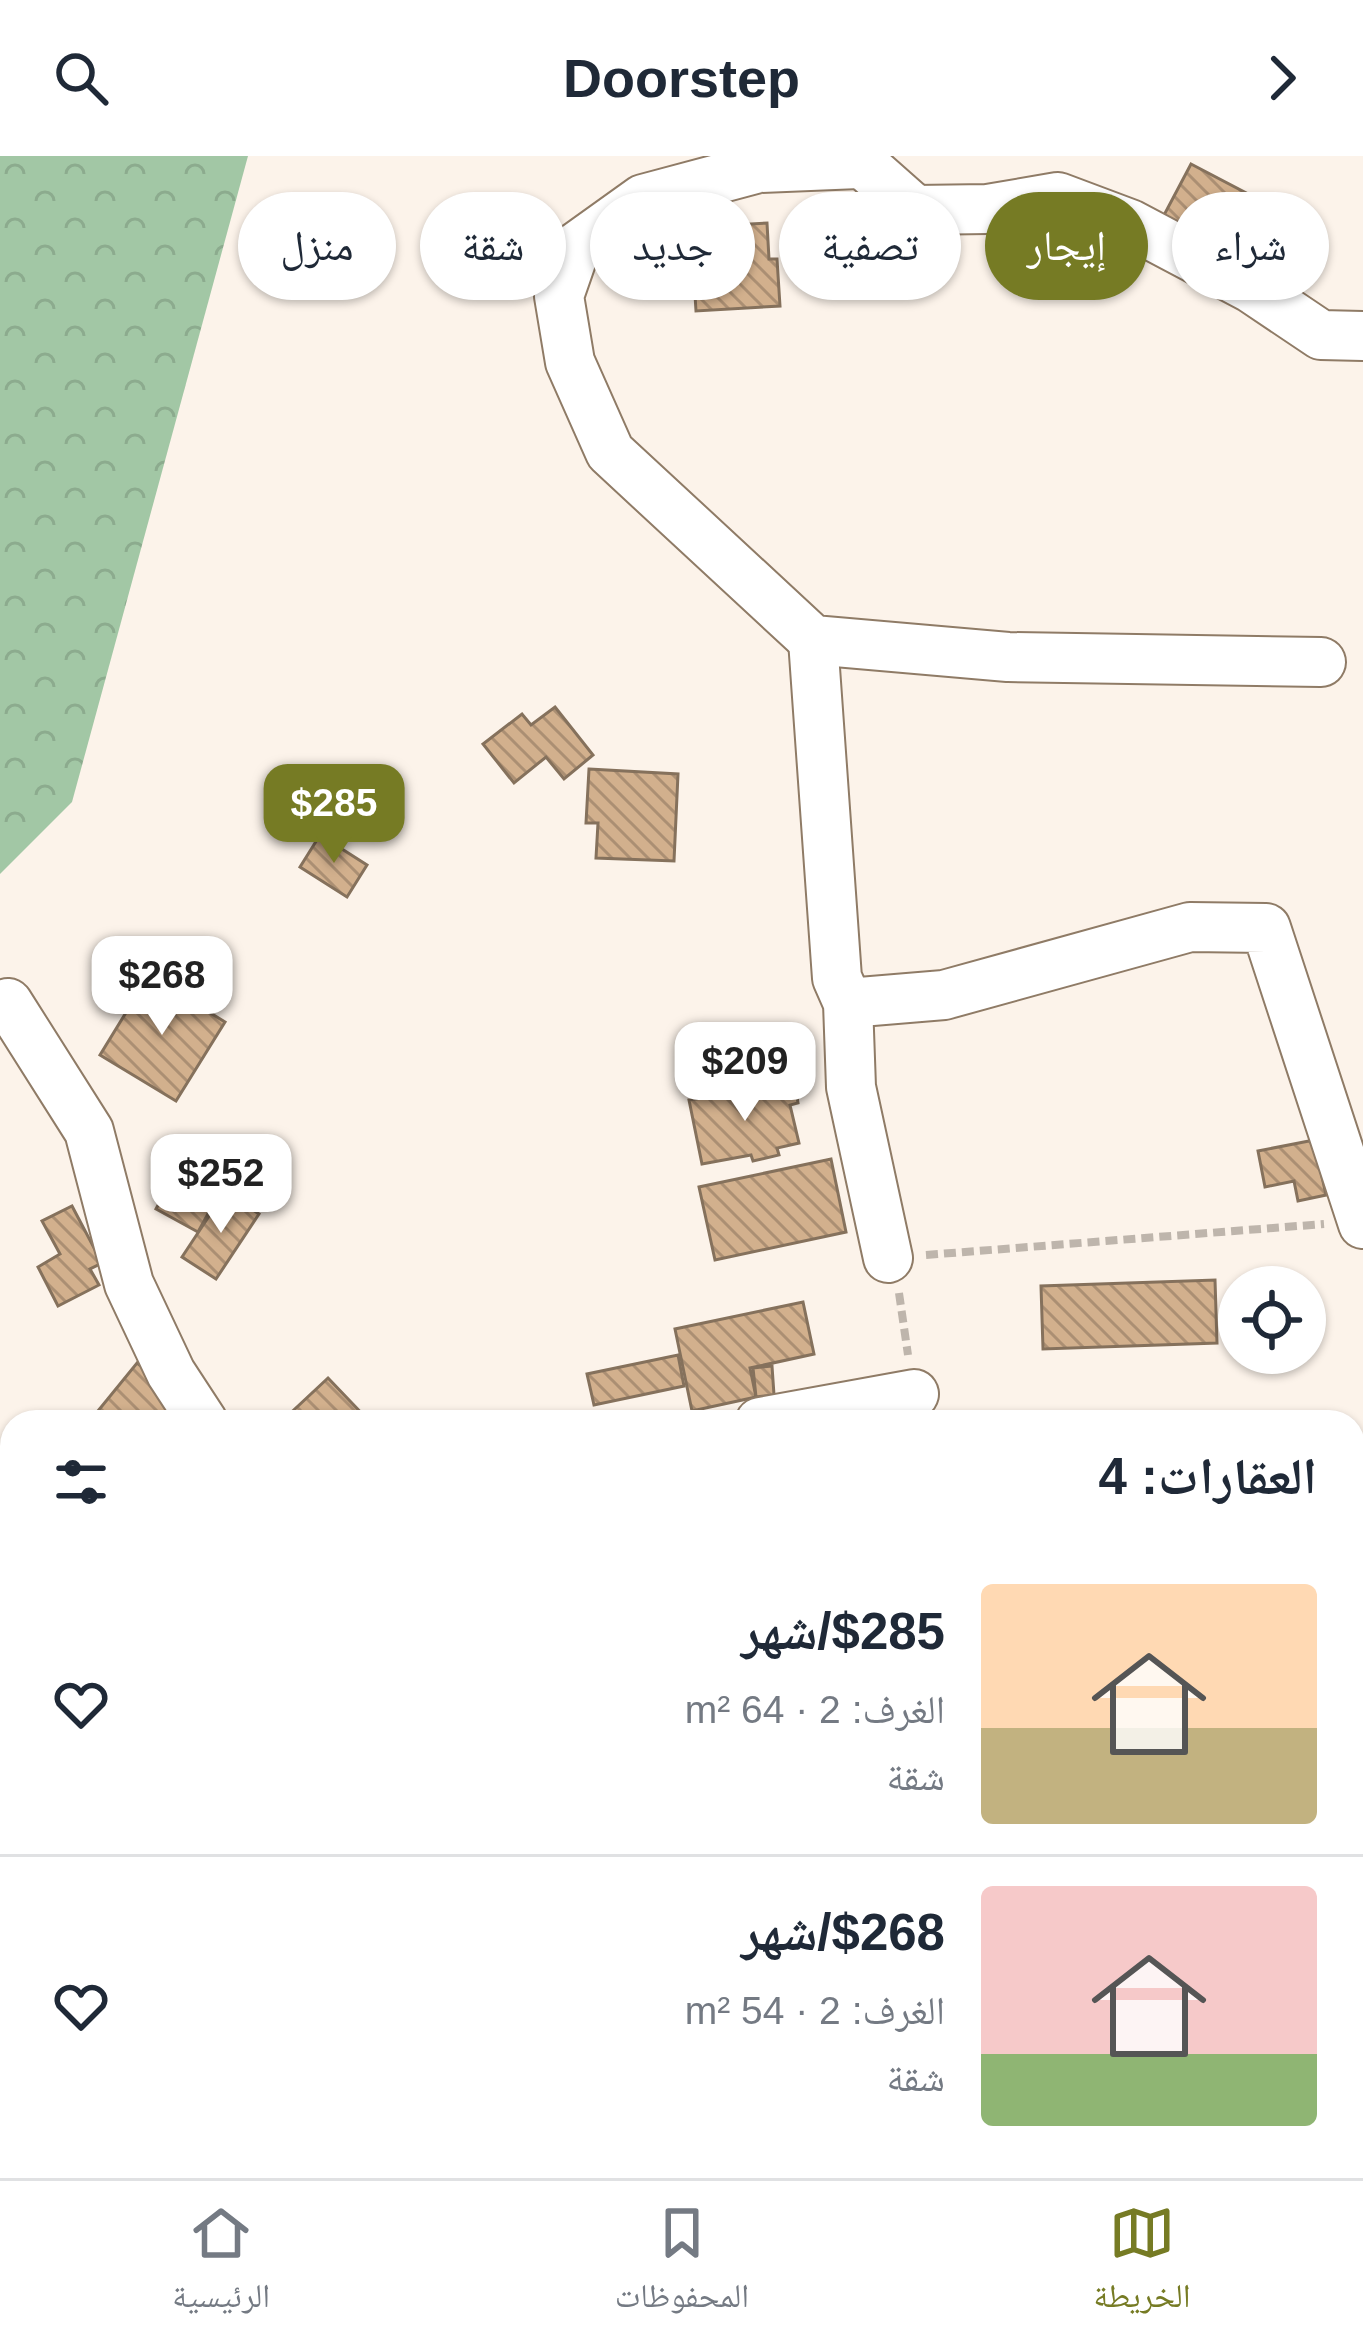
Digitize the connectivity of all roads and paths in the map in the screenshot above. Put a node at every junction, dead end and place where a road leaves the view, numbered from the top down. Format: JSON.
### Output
{"nodes":[{"id":1,"x":856,"y":160,"type":"edge"},
{"id":2,"x":1363,"y":336,"type":"edge"},
{"id":3,"x":813,"y":640,"type":"junction"},
{"id":4,"x":1321,"y":662,"type":"dead end"},
{"id":5,"x":848,"y":1004,"type":"junction"},
{"id":6,"x":0,"y":1010,"type":"edge"},
{"id":7,"x":1363,"y":1222,"type":"edge"},
{"id":8,"x":888,"y":1258,"type":"junction"},
{"id":9,"x":914,"y":1394,"type":"joint"},
{"id":10,"x":195,"y":1410,"type":"edge"},
{"id":11,"x":826,"y":1410,"type":"edge"}],
"edges":[{"from":1,"to":2,"type":"street"},
{"from":1,"to":3,"type":"street"},
{"from":3,"to":4,"type":"street"},
{"from":3,"to":5,"type":"street"},
{"from":5,"to":7,"type":"street"},
{"from":5,"to":8,"type":"street"},
{"from":6,"to":10,"type":"street"},
{"from":7,"to":8,"type":"path"},
{"from":8,"to":9,"type":"path"},
{"from":9,"to":11,"type":"street"}]}
